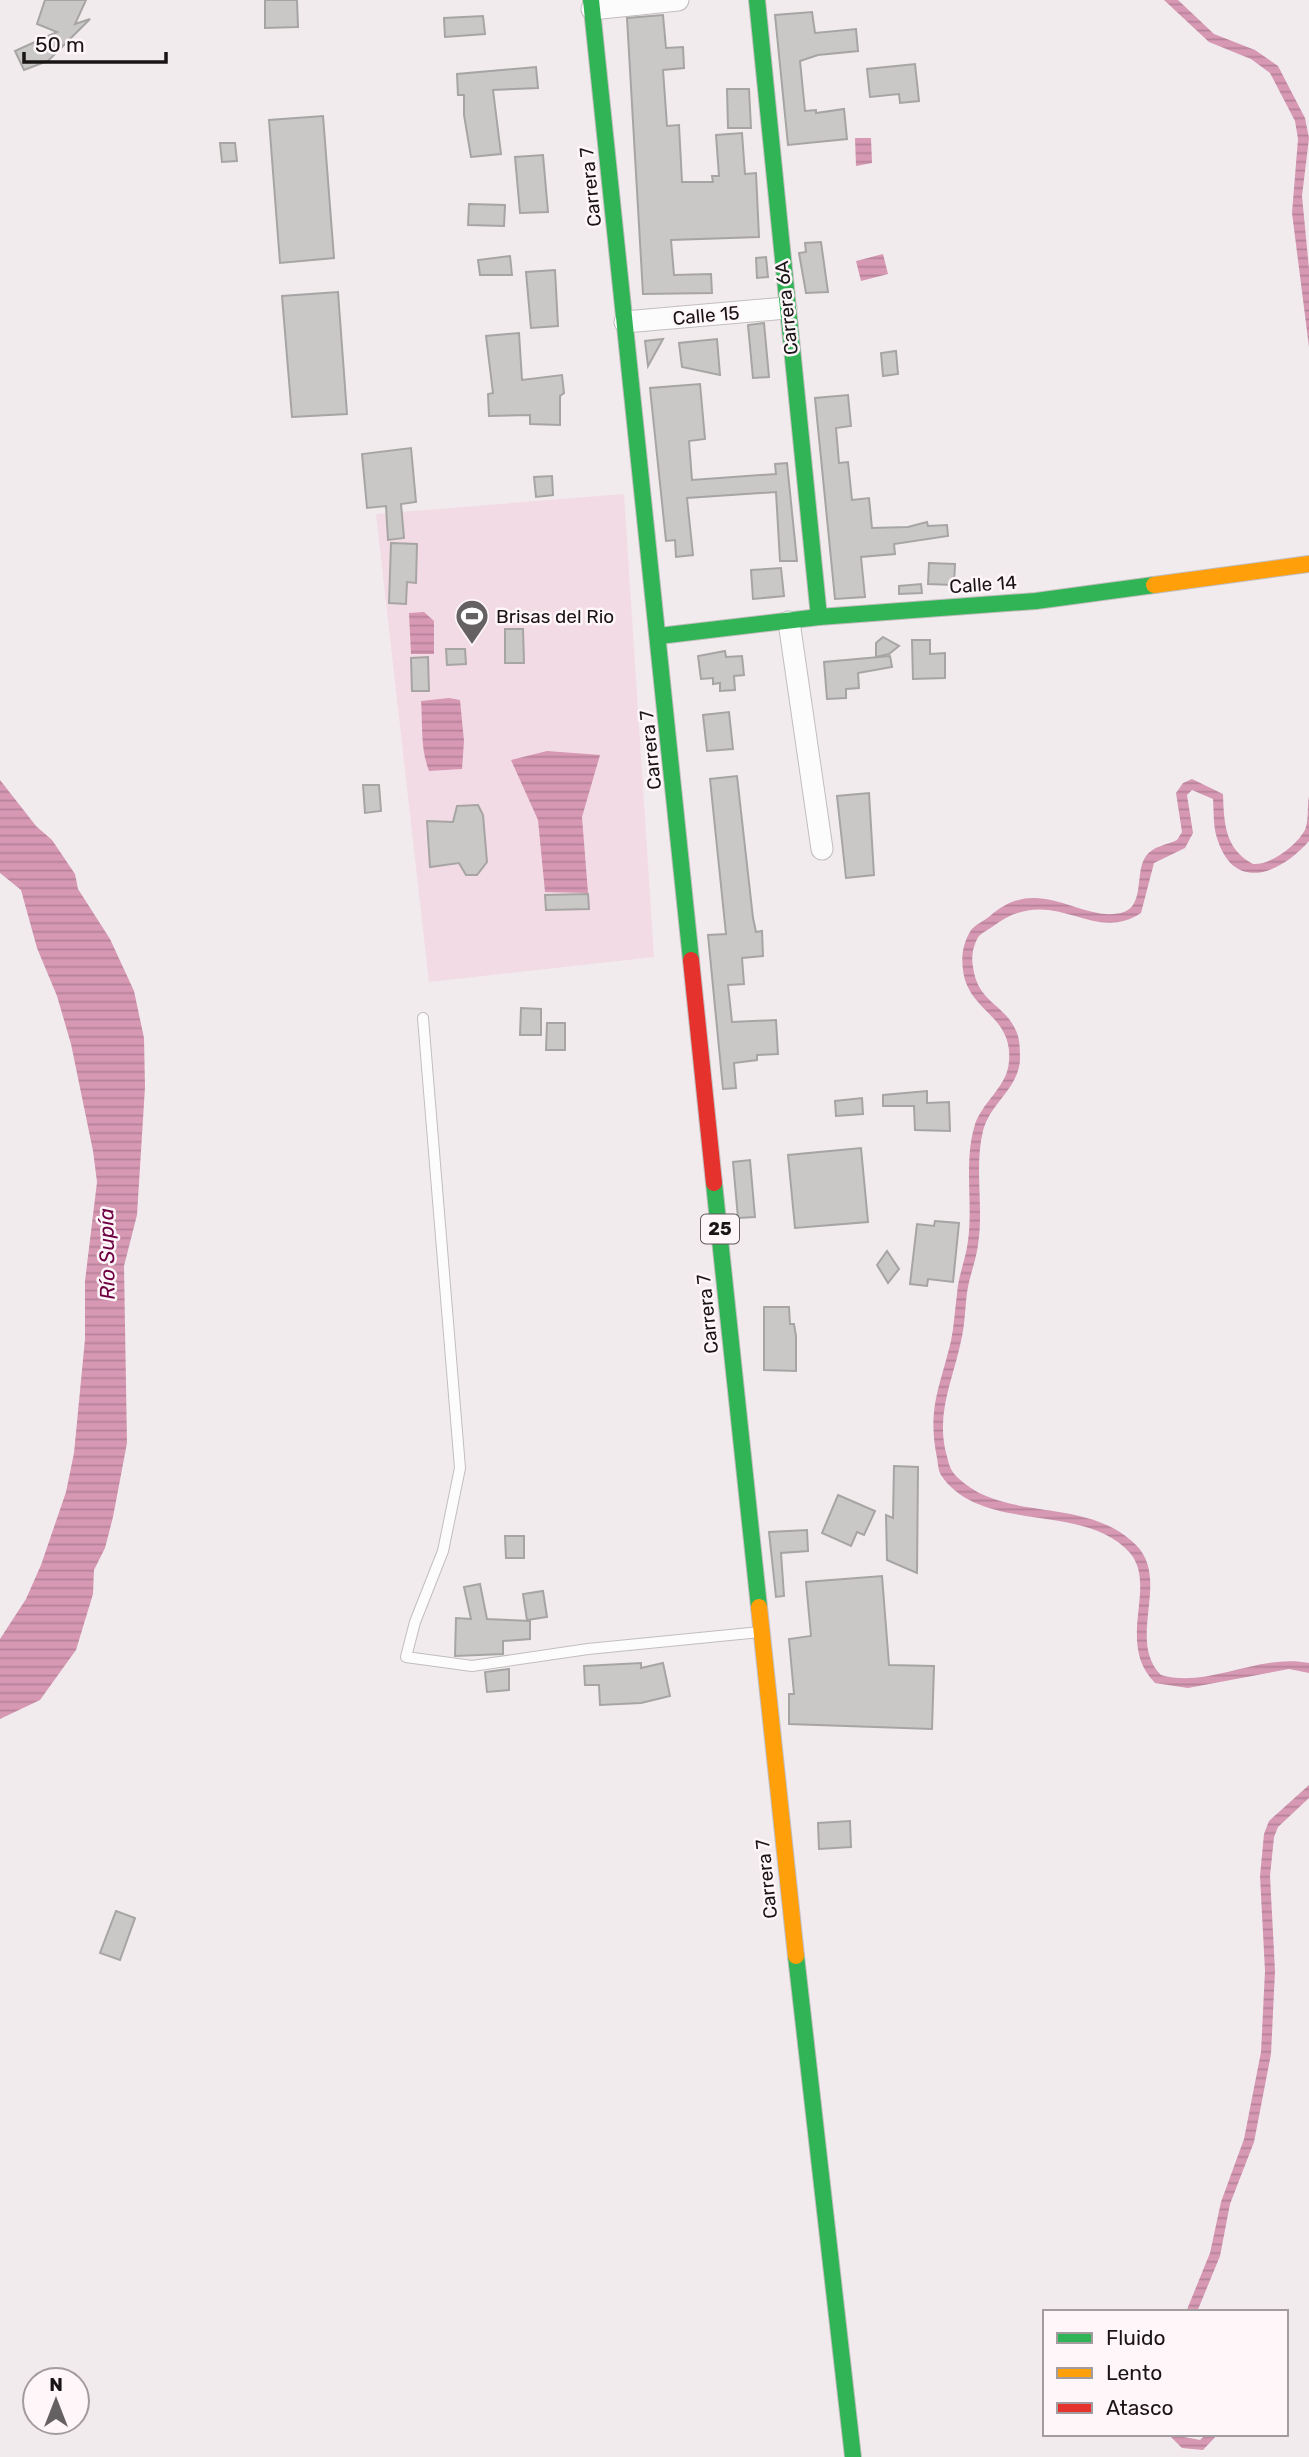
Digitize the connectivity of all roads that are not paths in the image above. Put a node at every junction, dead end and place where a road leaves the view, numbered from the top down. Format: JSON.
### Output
{"nodes":[{"id":1,"x":678,"y":0,"type":"edge"},
{"id":2,"x":757,"y":0,"type":"edge"},
{"id":3,"x":592,"y":5,"type":"edge"},
{"id":4,"x":786,"y":308,"type":"junction"},
{"id":5,"x":625,"y":322,"type":"junction"},
{"id":6,"x":1307,"y":565,"type":"edge"},
{"id":7,"x":818,"y":617,"type":"junction"},
{"id":8,"x":789,"y":622,"type":"junction"},
{"id":9,"x":659,"y":636,"type":"junction"},
{"id":10,"x":822,"y":849,"type":"dead end"},
{"id":11,"x":424,"y":1018,"type":"dead end"},
{"id":12,"x":761,"y":1632,"type":"junction"},
{"id":13,"x":853,"y":2457,"type":"edge"}],
"edges":[{"from":1,"to":3,"type":"street"},
{"from":2,"to":4,"type":"main road","name":"Carrera 6A"},
{"from":3,"to":5,"type":"main road","name":"Carrera 7","number":"25"},
{"from":4,"to":5,"type":"street","name":"Calle 15"},
{"from":4,"to":7,"type":"main road","name":"Carrera 6A"},
{"from":5,"to":9,"type":"main road","name":"Carrera 7","number":"25"},
{"from":6,"to":7,"type":"main road","name":"Calle 14"},
{"from":7,"to":8,"type":"main road","name":"Calle 14"},
{"from":8,"to":9,"type":"main road","name":"Calle 14"},
{"from":8,"to":10,"type":"street"},
{"from":9,"to":12,"type":"main road","name":"Carrera 7","number":"25"},
{"from":11,"to":12,"type":"lane"},
{"from":12,"to":13,"type":"main road","name":"Carrera 7","number":"25"}]}
